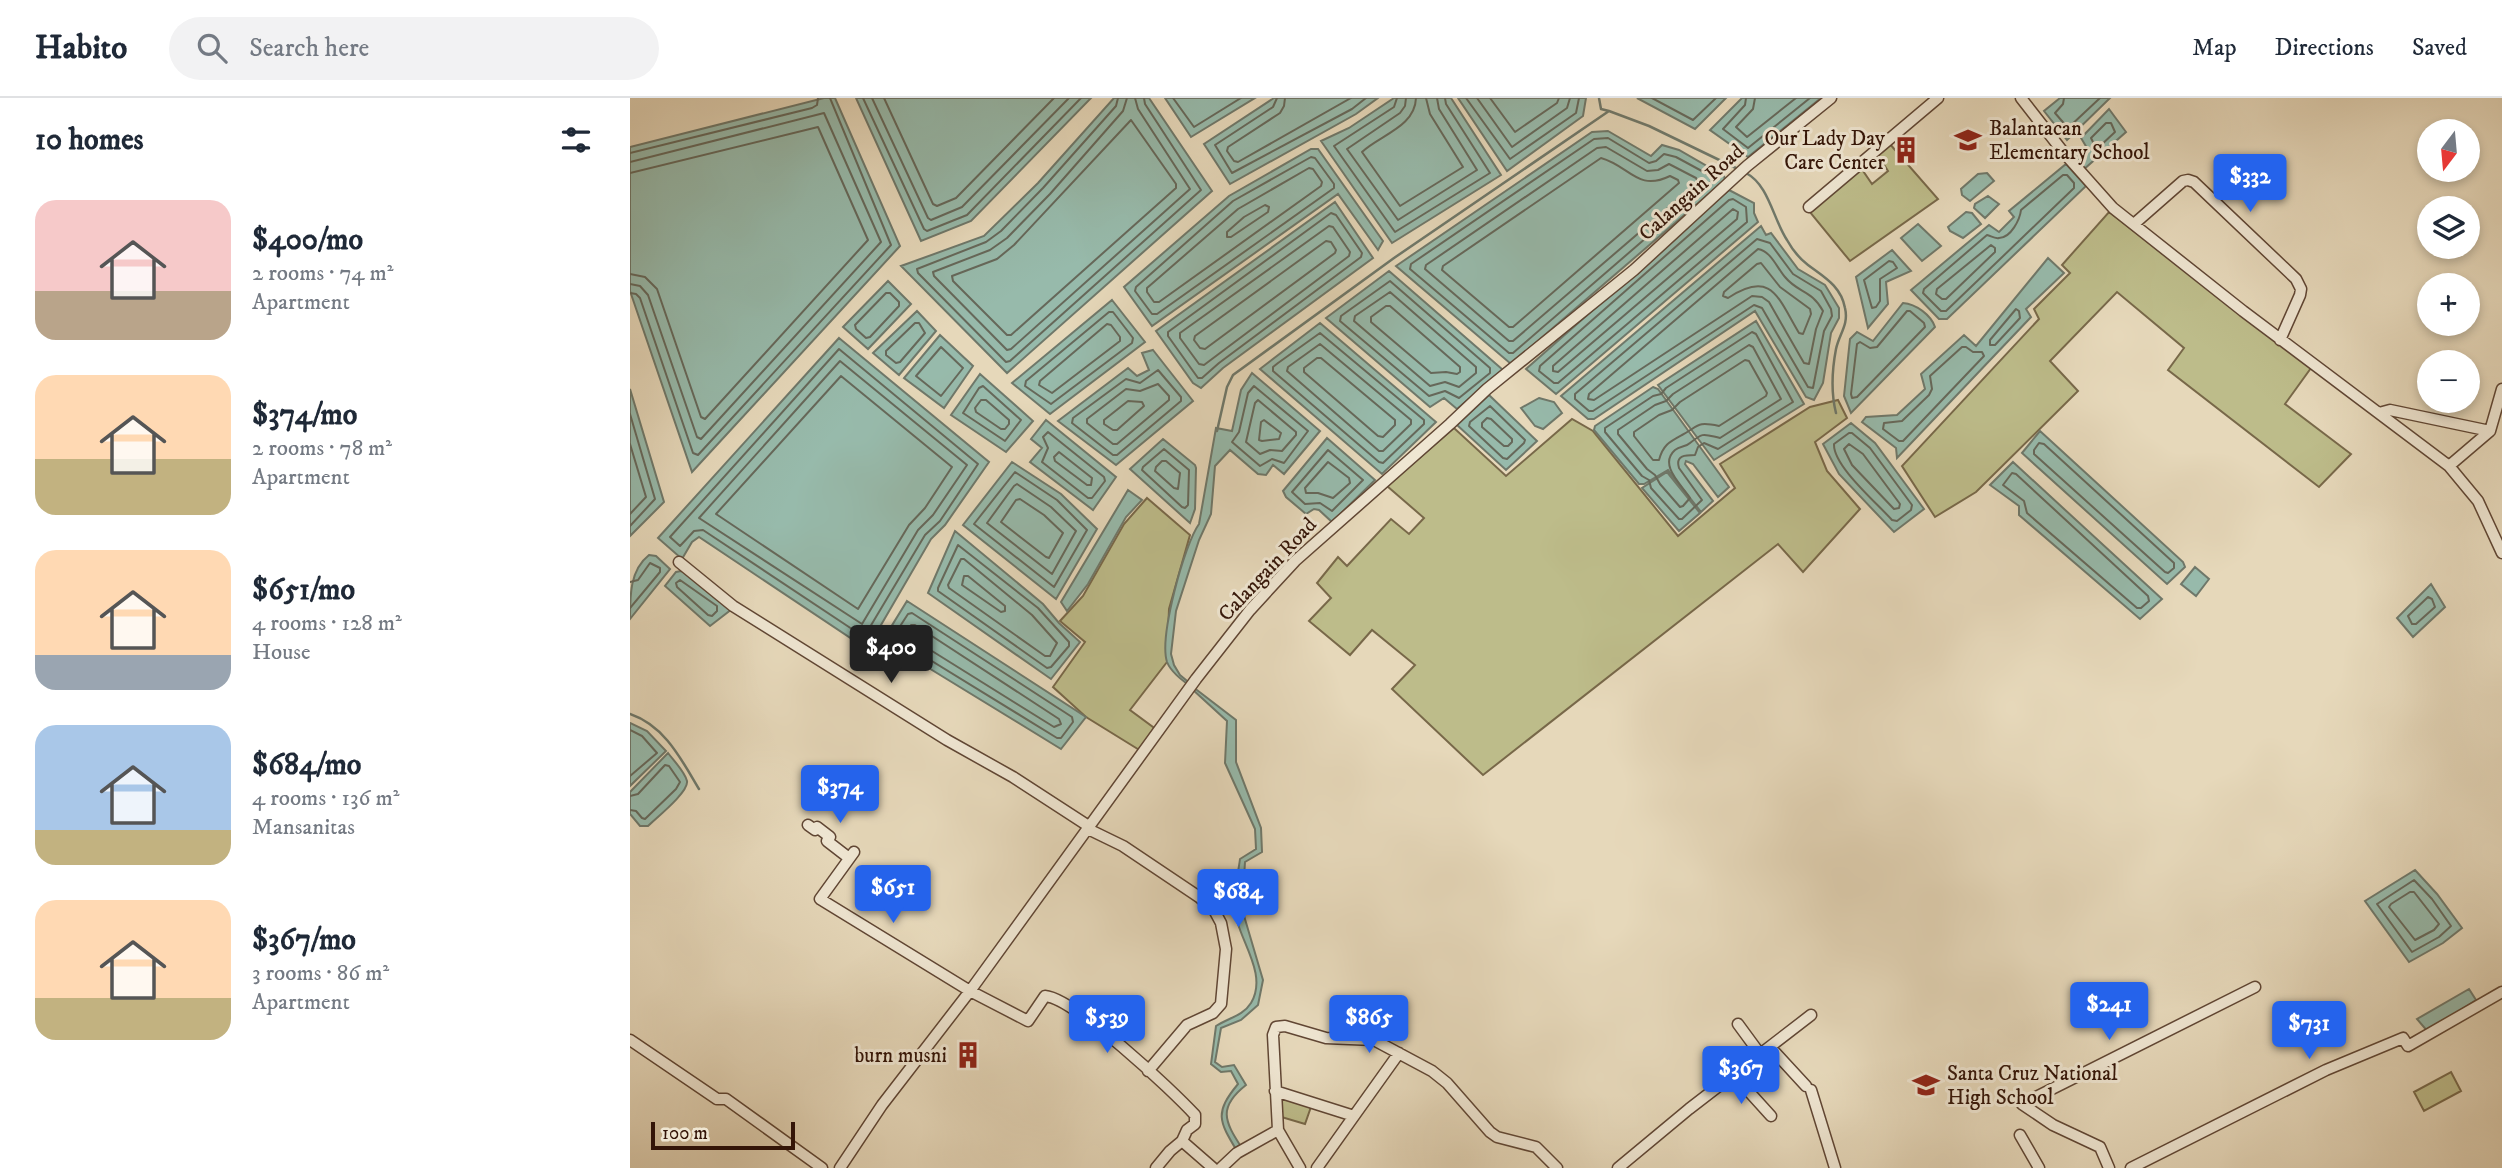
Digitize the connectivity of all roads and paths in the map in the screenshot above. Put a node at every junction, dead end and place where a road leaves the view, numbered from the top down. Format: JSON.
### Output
{"nodes":[{"id":1,"x":1831,"y":98,"type":"edge"},
{"id":2,"x":1938,"y":98,"type":"edge"},
{"id":3,"x":2021,"y":98,"type":"edge"},
{"id":4,"x":1809,"y":207,"type":"dead end"},
{"id":5,"x":2134,"y":224,"type":"junction"},
{"id":6,"x":2280,"y":340,"type":"junction"},
{"id":7,"x":2502,"y":389,"type":"edge"},
{"id":8,"x":2379,"y":413,"type":"junction"},
{"id":9,"x":2490,"y":431,"type":"junction"},
{"id":10,"x":2449,"y":466,"type":"junction"},
{"id":11,"x":2502,"y":553,"type":"edge"},
{"id":12,"x":679,"y":562,"type":"dead end"},
{"id":13,"x":808,"y":825,"type":"dead end"},
{"id":14,"x":1089,"y":828,"type":"junction"},
{"id":15,"x":2255,"y":987,"type":"dead end"},
{"id":16,"x":970,"y":991,"type":"junction"},
{"id":17,"x":2502,"y":992,"type":"edge"},
{"id":18,"x":1811,"y":1015,"type":"dead end"},
{"id":19,"x":1738,"y":1024,"type":"dead end"},
{"id":20,"x":630,"y":1040,"type":"edge"},
{"id":21,"x":1765,"y":1050,"type":"junction"},
{"id":22,"x":1399,"y":1054,"type":"junction"},
{"id":23,"x":1148,"y":1071,"type":"junction"},
{"id":24,"x":1734,"y":1074,"type":"junction"},
{"id":25,"x":1275,"y":1091,"type":"junction"},
{"id":26,"x":1354,"y":1116,"type":"junction"},
{"id":27,"x":1771,"y":1116,"type":"dead end"},
{"id":28,"x":1278,"y":1130,"type":"junction"},
{"id":29,"x":2020,"y":1135,"type":"dead end"},
{"id":30,"x":1182,"y":1141,"type":"junction"},
{"id":31,"x":822,"y":1168,"type":"edge"},
{"id":32,"x":840,"y":1168,"type":"edge"},
{"id":33,"x":1156,"y":1168,"type":"edge"},
{"id":34,"x":1213,"y":1168,"type":"edge"},
{"id":35,"x":1222,"y":1168,"type":"edge"},
{"id":36,"x":1300,"y":1168,"type":"edge"},
{"id":37,"x":1317,"y":1168,"type":"edge"},
{"id":38,"x":1557,"y":1168,"type":"edge"},
{"id":39,"x":1618,"y":1168,"type":"edge"},
{"id":40,"x":1835,"y":1168,"type":"edge"},
{"id":41,"x":2039,"y":1168,"type":"edge"},
{"id":42,"x":2109,"y":1168,"type":"edge"},
{"id":43,"x":2131,"y":1168,"type":"edge"}],
"edges":[{"from":1,"to":14,"type":"street","name":"Calangain Road"},
{"from":2,"to":4,"type":"street"},
{"from":3,"to":5,"type":"street"},
{"from":5,"to":6,"type":"street"},
{"from":5,"to":6,"type":"street"},
{"from":6,"to":8,"type":"street"},
{"from":7,"to":9,"type":"street"},
{"from":8,"to":9,"type":"street"},
{"from":8,"to":10,"type":"street"},
{"from":9,"to":10,"type":"street"},
{"from":10,"to":11,"type":"street"},
{"from":12,"to":14,"type":"street"},
{"from":13,"to":16,"type":"street"},
{"from":14,"to":16,"type":"street","name":"Calangain Road"},
{"from":14,"to":23,"type":"street"},
{"from":15,"to":42,"type":"street"},
{"from":16,"to":23,"type":"street"},
{"from":16,"to":32,"type":"street","name":"Calangain Road"},
{"from":17,"to":43,"type":"street"},
{"from":18,"to":21,"type":"street"},
{"from":19,"to":21,"type":"street"},
{"from":20,"to":31,"type":"street"},
{"from":21,"to":24,"type":"street"},
{"from":21,"to":40,"type":"street"},
{"from":22,"to":25,"type":"street"},
{"from":22,"to":26,"type":"street"},
{"from":22,"to":38,"type":"street"},
{"from":23,"to":30,"type":"street"},
{"from":24,"to":27,"type":"street"},
{"from":24,"to":39,"type":"street"},
{"from":25,"to":26,"type":"street"},
{"from":25,"to":28,"type":"street"},
{"from":26,"to":37,"type":"street"},
{"from":28,"to":35,"type":"street"},
{"from":28,"to":36,"type":"street"},
{"from":29,"to":41,"type":"street"},
{"from":30,"to":33,"type":"street"},
{"from":30,"to":34,"type":"street"}]}
